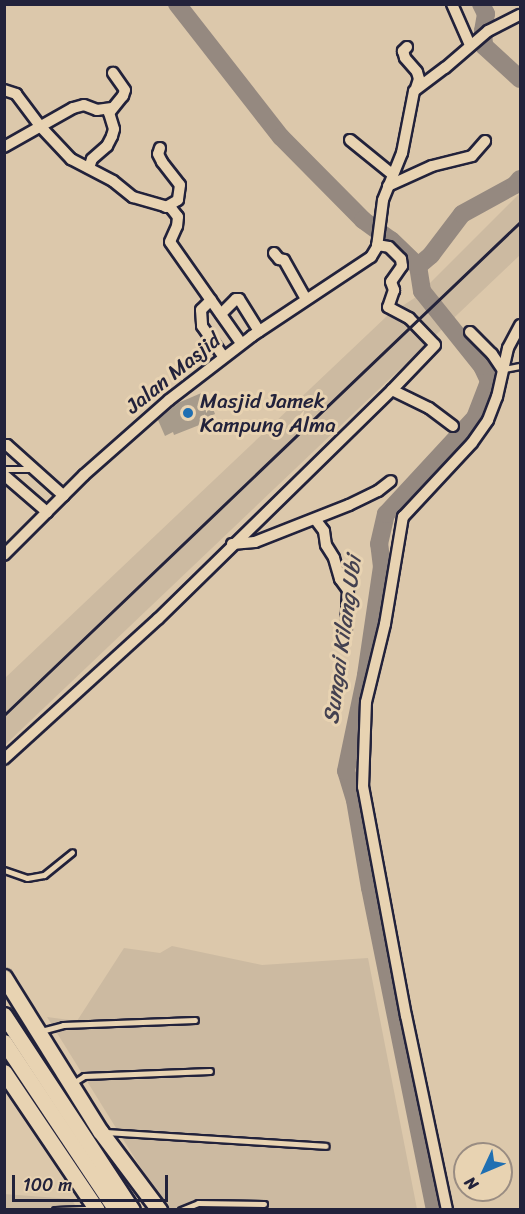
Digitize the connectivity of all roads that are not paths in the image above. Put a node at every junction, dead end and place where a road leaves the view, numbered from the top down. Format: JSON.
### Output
{"nodes":[{"id":1,"x":452,"y":4,"type":"edge"},
{"id":2,"x":520,"y":15,"type":"edge"},
{"id":3,"x":471,"y":44,"type":"junction"},
{"id":4,"x":407,"y":46,"type":"dead end"},
{"id":5,"x":112,"y":73,"type":"dead end"},
{"id":6,"x":4,"y":90,"type":"edge"},
{"id":7,"x":414,"y":91,"type":"junction"},
{"id":8,"x":112,"y":108,"type":"junction"},
{"id":9,"x":39,"y":125,"type":"junction"},
{"id":10,"x":350,"y":140,"type":"dead end"},
{"id":11,"x":485,"y":141,"type":"dead end"},
{"id":12,"x":4,"y":147,"type":"edge"},
{"id":13,"x":160,"y":148,"type":"dead end"},
{"id":14,"x":89,"y":168,"type":"junction"},
{"id":15,"x":393,"y":175,"type":"junction"},
{"id":16,"x":388,"y":186,"type":"junction"},
{"id":17,"x":166,"y":207,"type":"junction"},
{"id":18,"x":378,"y":243,"type":"junction"},
{"id":19,"x":274,"y":253,"type":"dead end"},
{"id":20,"x":306,"y":299,"type":"junction"},
{"id":21,"x":211,"y":300,"type":"junction"},
{"id":22,"x":221,"y":314,"type":"junction"},
{"id":23,"x":520,"y":325,"type":"edge"},
{"id":24,"x":259,"y":331,"type":"junction"},
{"id":25,"x":470,"y":332,"type":"dead end"},
{"id":26,"x":241,"y":343,"type":"junction"},
{"id":27,"x":223,"y":357,"type":"junction"},
{"id":28,"x":520,"y":366,"type":"edge"},
{"id":29,"x":502,"y":369,"type":"junction"},
{"id":30,"x":392,"y":390,"type":"junction"},
{"id":31,"x":453,"y":426,"type":"dead end"},
{"id":32,"x":4,"y":446,"type":"edge"},
{"id":33,"x":4,"y":469,"type":"edge"},
{"id":34,"x":35,"y":469,"type":"junction"},
{"id":35,"x":4,"y":475,"type":"edge"},
{"id":36,"x":391,"y":481,"type":"dead end"},
{"id":37,"x":64,"y":496,"type":"junction"},
{"id":38,"x":47,"y":512,"type":"junction"},
{"id":39,"x":315,"y":519,"type":"junction"},
{"id":40,"x":232,"y":544,"type":"junction"},
{"id":41,"x":6,"y":552,"type":"edge"},
{"id":42,"x":346,"y":630,"type":"dead end"},
{"id":43,"x":4,"y":759,"type":"edge"},
{"id":44,"x":72,"y":852,"type":"dead end"},
{"id":45,"x":4,"y":870,"type":"edge"},
{"id":46,"x":4,"y":977,"type":"edge"},
{"id":47,"x":4,"y":1015,"type":"edge"},
{"id":48,"x":195,"y":1020,"type":"dead end"},
{"id":49,"x":37,"y":1033,"type":"junction"},
{"id":50,"x":4,"y":1042,"type":"edge"},
{"id":51,"x":210,"y":1071,"type":"dead end"},
{"id":52,"x":4,"y":1072,"type":"edge"},
{"id":53,"x":69,"y":1085,"type":"junction"},
{"id":54,"x":100,"y":1131,"type":"junction"},
{"id":55,"x":326,"y":1146,"type":"dead end"},
{"id":56,"x":264,"y":1204,"type":"dead end"},
{"id":57,"x":56,"y":1209,"type":"edge"},
{"id":58,"x":97,"y":1209,"type":"edge"},
{"id":59,"x":116,"y":1209,"type":"edge"},
{"id":60,"x":132,"y":1209,"type":"edge"},
{"id":61,"x":159,"y":1209,"type":"edge"},
{"id":62,"x":181,"y":1209,"type":"edge"},
{"id":63,"x":447,"y":1209,"type":"edge"}],
"edges":[{"from":1,"to":3,"type":"street"},
{"from":2,"to":3,"type":"street"},
{"from":3,"to":7,"type":"street"},
{"from":4,"to":7,"type":"street"},
{"from":5,"to":8,"type":"street"},
{"from":6,"to":9,"type":"street"},
{"from":7,"to":15,"type":"street"},
{"from":8,"to":9,"type":"street"},
{"from":8,"to":14,"type":"street"},
{"from":9,"to":12,"type":"street"},
{"from":9,"to":14,"type":"street"},
{"from":10,"to":15,"type":"street"},
{"from":11,"to":16,"type":"street"},
{"from":13,"to":17,"type":"street"},
{"from":14,"to":17,"type":"street"},
{"from":15,"to":16,"type":"street"},
{"from":16,"to":18,"type":"street"},
{"from":17,"to":21,"type":"street"},
{"from":18,"to":20,"type":"street","name":"Jalan Masjid"},
{"from":18,"to":30,"type":"street"},
{"from":19,"to":20,"type":"street"},
{"from":20,"to":24,"type":"street","name":"Jalan Masjid"},
{"from":21,"to":22,"type":"street"},
{"from":21,"to":27,"type":"street"},
{"from":22,"to":24,"type":"street"},
{"from":22,"to":26,"type":"street"},
{"from":23,"to":29,"type":"street"},
{"from":24,"to":26,"type":"street","name":"Jalan Masjid"},
{"from":25,"to":29,"type":"street"},
{"from":26,"to":27,"type":"street","name":"Jalan Masjid"},
{"from":27,"to":37,"type":"street","name":"Jalan Masjid"},
{"from":28,"to":29,"type":"lane"},
{"from":29,"to":63,"type":"street"},
{"from":30,"to":31,"type":"street"},
{"from":30,"to":40,"type":"street"},
{"from":32,"to":34,"type":"street"},
{"from":33,"to":34,"type":"lane"},
{"from":34,"to":37,"type":"street"},
{"from":35,"to":38,"type":"street"},
{"from":36,"to":39,"type":"street"},
{"from":37,"to":38,"type":"street","name":"Jalan Masjid"},
{"from":38,"to":41,"type":"street","name":"Jalan Masjid"},
{"from":39,"to":40,"type":"street"},
{"from":39,"to":42,"type":"street"},
{"from":40,"to":43,"type":"street"},
{"from":44,"to":45,"type":"lane"},
{"from":46,"to":49,"type":"main road"},
{"from":47,"to":60,"type":"main road"},
{"from":48,"to":49,"type":"lane"},
{"from":49,"to":53,"type":"main road"},
{"from":50,"to":59,"type":"main road"},
{"from":51,"to":53,"type":"lane"},
{"from":52,"to":58,"type":"main road"},
{"from":53,"to":54,"type":"main road"},
{"from":54,"to":55,"type":"lane"},
{"from":54,"to":61,"type":"main road"},
{"from":56,"to":62,"type":"lane"},
{"from":57,"to":58,"type":"lane"}]}
